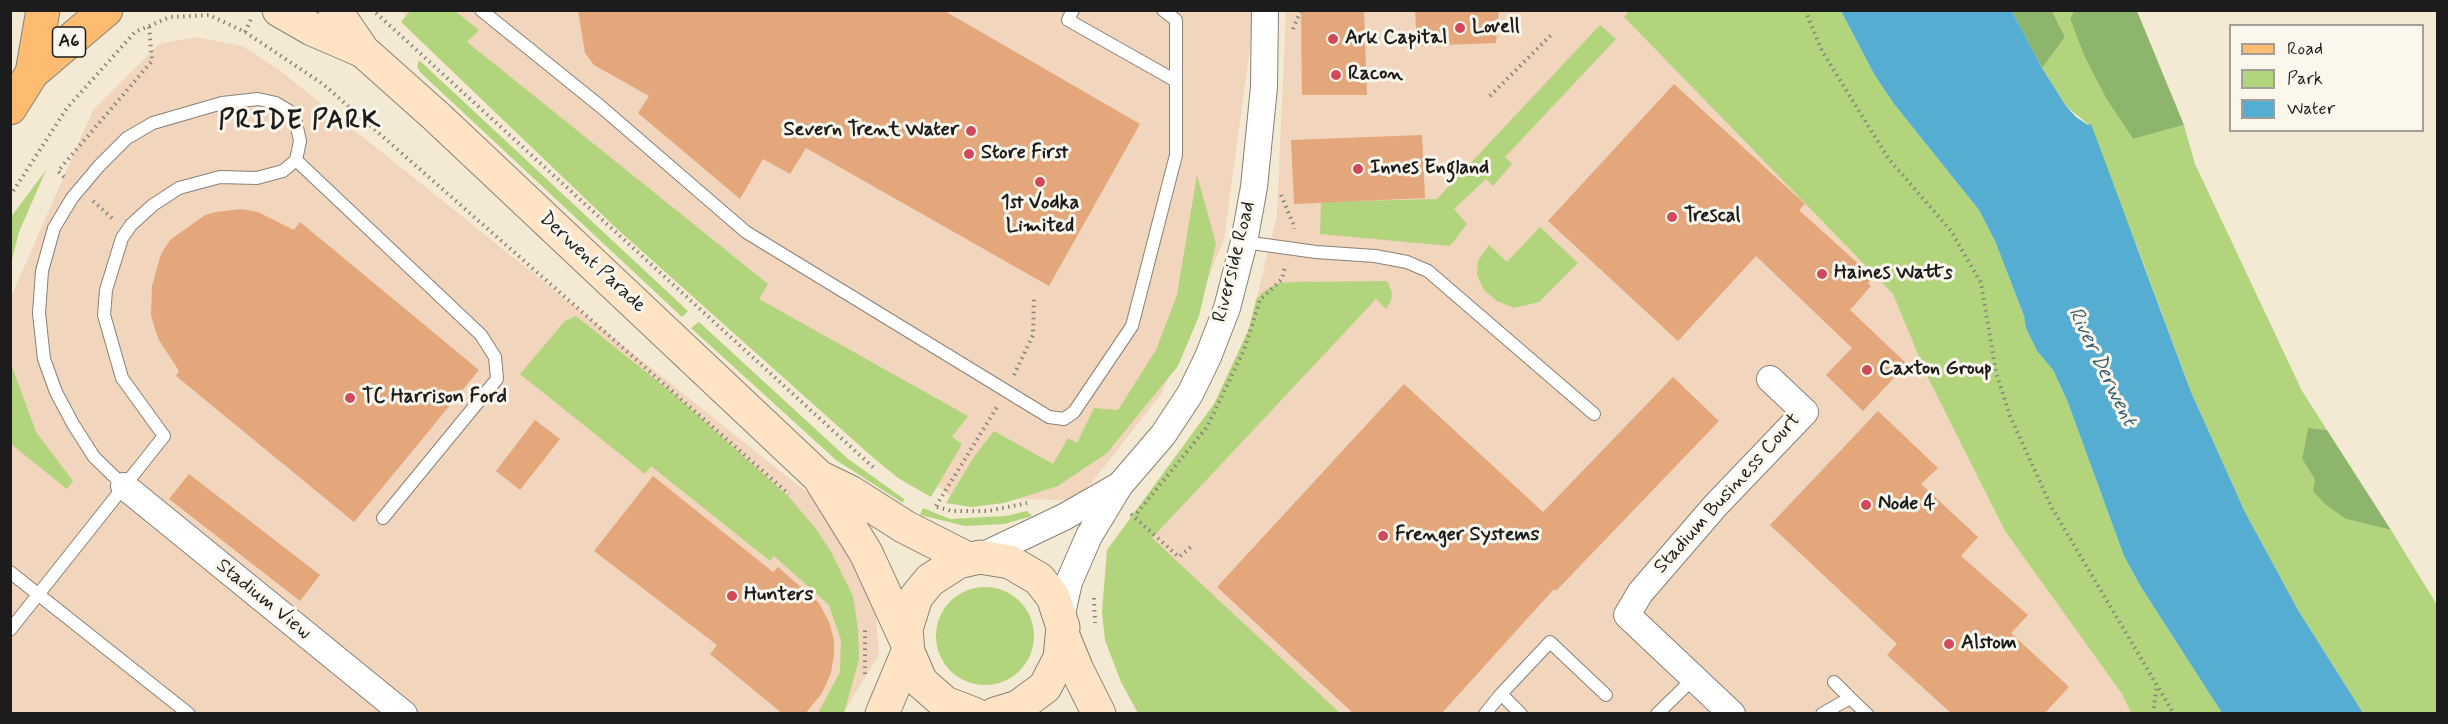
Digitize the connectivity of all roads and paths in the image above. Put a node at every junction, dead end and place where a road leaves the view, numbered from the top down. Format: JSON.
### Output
{"nodes":[{"id":1,"x":43,"y":10,"type":"edge"},
{"id":2,"x":106,"y":10,"type":"edge"},
{"id":3,"x":279,"y":10,"type":"edge"},
{"id":4,"x":335,"y":10,"type":"edge"},
{"id":5,"x":373,"y":10,"type":"edge"},
{"id":6,"x":481,"y":10,"type":"edge"},
{"id":7,"x":1073,"y":10,"type":"edge"},
{"id":8,"x":1163,"y":10,"type":"edge"},
{"id":9,"x":1265,"y":10,"type":"edge"},
{"id":10,"x":1805,"y":10,"type":"edge"},
{"id":11,"x":149,"y":26,"type":"junction"},
{"id":12,"x":1553,"y":33,"type":"dead end"},
{"id":13,"x":363,"y":51,"type":"junction"},
{"id":14,"x":32,"y":73,"type":"junction"},
{"id":15,"x":1176,"y":81,"type":"junction"},
{"id":16,"x":1490,"y":96,"type":"dead end"},
{"id":17,"x":10,"y":108,"type":"edge"},
{"id":18,"x":296,"y":160,"type":"junction"},
{"id":19,"x":79,"y":190,"type":"junction"},
{"id":20,"x":10,"y":196,"type":"edge"},
{"id":21,"x":127,"y":231,"type":"junction"},
{"id":22,"x":1244,"y":242,"type":"junction"},
{"id":23,"x":1770,"y":379,"type":"dead end"},
{"id":24,"x":1594,"y":414,"type":"dead end"},
{"id":25,"x":970,"y":449,"type":"dead end"},
{"id":26,"x":876,"y":470,"type":"dead end"},
{"id":27,"x":819,"y":477,"type":"junction"},
{"id":28,"x":123,"y":486,"type":"junction"},
{"id":29,"x":1116,"y":491,"type":"junction"},
{"id":30,"x":790,"y":494,"type":"dead end"},
{"id":31,"x":925,"y":502,"type":"dead end"},
{"id":32,"x":1030,"y":502,"type":"dead end"},
{"id":33,"x":936,"y":506,"type":"junction"},
{"id":34,"x":383,"y":518,"type":"dead end"},
{"id":35,"x":1192,"y":546,"type":"dead end"},
{"id":36,"x":974,"y":558,"type":"junction"},
{"id":37,"x":10,"y":572,"type":"edge"},
{"id":38,"x":40,"y":594,"type":"junction"},
{"id":39,"x":1094,"y":596,"type":"dead end"},
{"id":40,"x":865,"y":622,"type":"dead end"},
{"id":41,"x":1062,"y":627,"type":"junction"},
{"id":42,"x":10,"y":630,"type":"edge"},
{"id":43,"x":1095,"y":635,"type":"dead end"},
{"id":44,"x":907,"y":646,"type":"junction"},
{"id":45,"x":864,"y":676,"type":"dead end"},
{"id":46,"x":1694,"y":678,"type":"junction"},
{"id":47,"x":1834,"y":682,"type":"dead end"},
{"id":48,"x":2157,"y":685,"type":"junction"},
{"id":49,"x":1501,"y":694,"type":"junction"},
{"id":50,"x":1606,"y":695,"type":"dead end"},
{"id":51,"x":1850,"y":698,"type":"junction"},
{"id":52,"x":997,"y":713,"type":"edge"},
{"id":53,"x":189,"y":714,"type":"edge"},
{"id":54,"x":404,"y":714,"type":"edge"},
{"id":55,"x":882,"y":714,"type":"edge"},
{"id":56,"x":974,"y":714,"type":"edge"},
{"id":57,"x":1099,"y":714,"type":"edge"},
{"id":58,"x":1485,"y":714,"type":"edge"},
{"id":59,"x":1521,"y":714,"type":"edge"},
{"id":60,"x":1657,"y":714,"type":"edge"},
{"id":61,"x":1732,"y":714,"type":"edge"},
{"id":62,"x":1822,"y":714,"type":"edge"},
{"id":63,"x":1867,"y":714,"type":"edge"},
{"id":64,"x":2153,"y":714,"type":"edge"},
{"id":65,"x":2174,"y":714,"type":"edge"}],
"edges":[{"from":1,"to":14,"type":"main road","number":"A6"},
{"from":2,"to":14,"type":"main road","number":"A6"},
{"from":3,"to":13,"type":"street","name":"Derwent Parade"},
{"from":4,"to":13,"type":"street","name":"Derwent Parade"},
{"from":5,"to":26,"type":"path"},
{"from":6,"to":15,"type":"lane"},
{"from":7,"to":15,"type":"lane"},
{"from":8,"to":15,"type":"lane"},
{"from":9,"to":22,"type":"street","name":"Riverside Road"},
{"from":10,"to":48,"type":"path"},
{"from":11,"to":19,"type":"path"},
{"from":11,"to":20,"type":"path"},
{"from":11,"to":30,"type":"path"},
{"from":12,"to":16,"type":"path"},
{"from":13,"to":27,"type":"street","name":"Derwent Parade"},
{"from":14,"to":17,"type":"main road","number":"A6"},
{"from":18,"to":19,"type":"lane"},
{"from":18,"to":21,"type":"lane"},
{"from":18,"to":34,"type":"lane"},
{"from":19,"to":21,"type":"path"},
{"from":19,"to":28,"type":"lane"},
{"from":21,"to":28,"type":"lane"},
{"from":22,"to":24,"type":"lane"},
{"from":22,"to":29,"type":"street","name":"Riverside Road"},
{"from":23,"to":46,"type":"street","name":"Stadium Business Court"},
{"from":25,"to":33,"type":"path"},
{"from":27,"to":36,"type":"street","name":"Derwent Parade"},
{"from":27,"to":44,"type":"street","name":"Derwent Parade"},
{"from":28,"to":38,"type":"lane"},
{"from":28,"to":54,"type":"street","name":"Stadium View"},
{"from":29,"to":35,"type":"path"},
{"from":29,"to":36,"type":"street","name":"Riverside Road"},
{"from":29,"to":41,"type":"street","name":"Riverside Road"},
{"from":31,"to":33,"type":"path"},
{"from":32,"to":33,"type":"path"},
{"from":36,"to":41,"type":"street"},
{"from":36,"to":44,"type":"street"},
{"from":37,"to":38,"type":"lane"},
{"from":38,"to":42,"type":"lane"},
{"from":38,"to":53,"type":"lane"},
{"from":39,"to":43,"type":"path"},
{"from":40,"to":45,"type":"path"},
{"from":41,"to":52,"type":"street"},
{"from":41,"to":57,"type":"street"},
{"from":44,"to":55,"type":"street"},
{"from":44,"to":56,"type":"street","name":"Derwent Parade"},
{"from":46,"to":60,"type":"lane"},
{"from":46,"to":61,"type":"street"},
{"from":47,"to":51,"type":"lane"},
{"from":48,"to":64,"type":"path"},
{"from":48,"to":65,"type":"path"},
{"from":49,"to":50,"type":"lane"},
{"from":49,"to":58,"type":"lane"},
{"from":49,"to":59,"type":"lane"},
{"from":51,"to":62,"type":"lane"},
{"from":51,"to":63,"type":"lane"}]}
